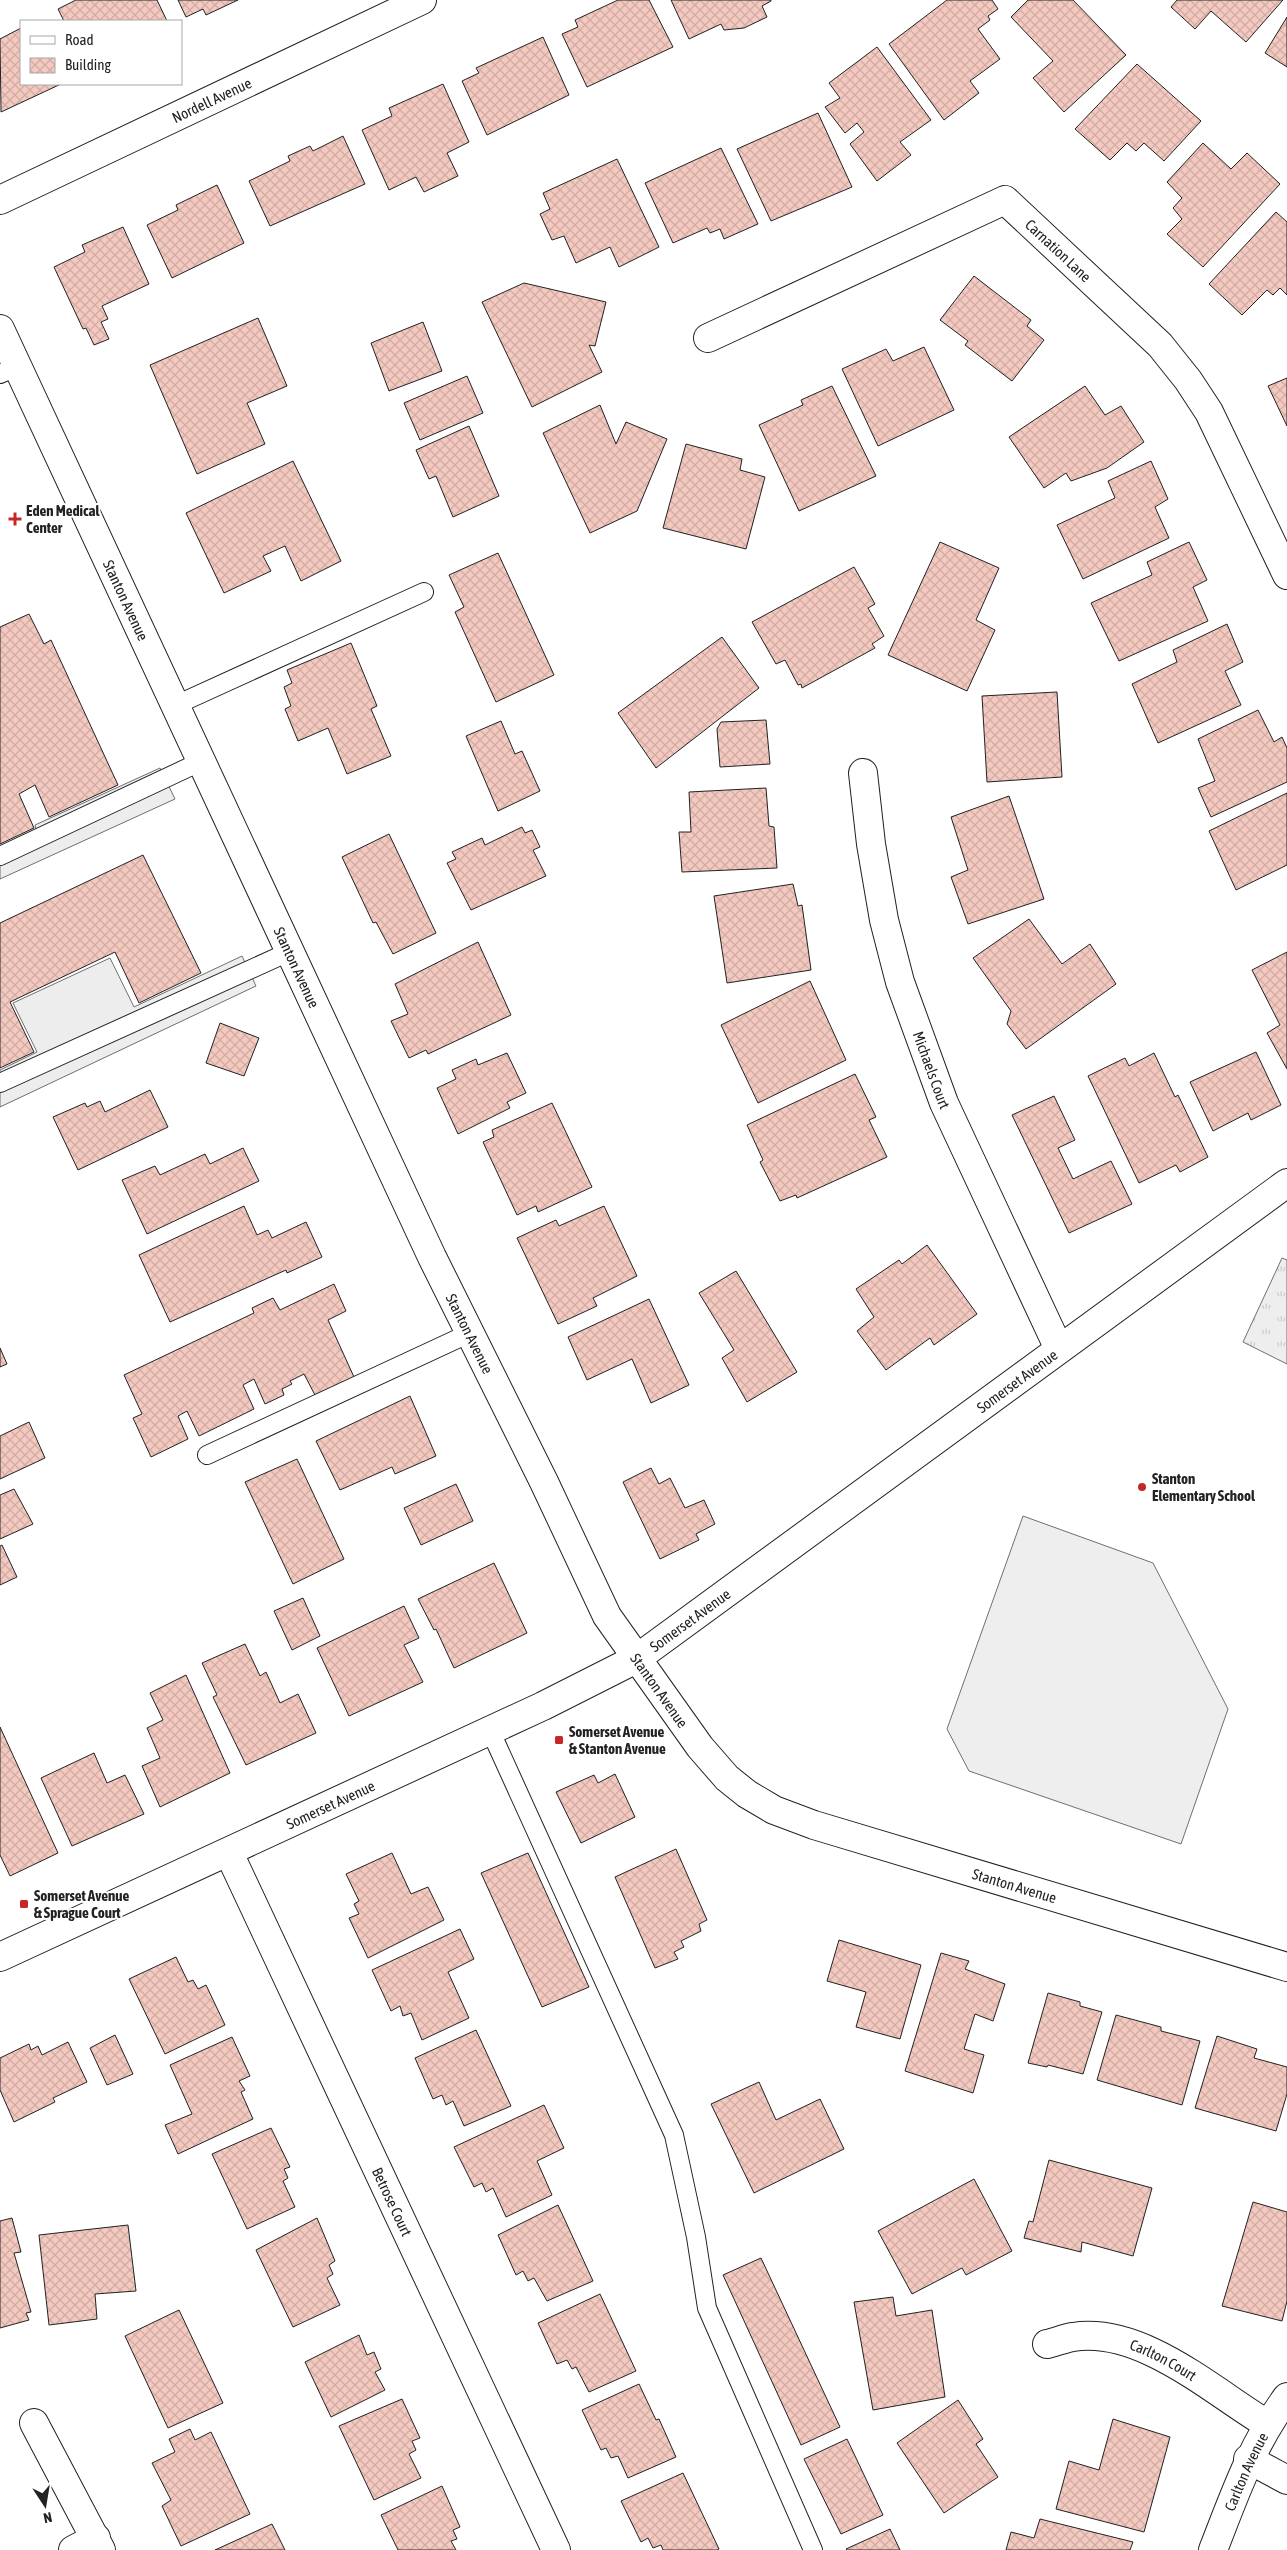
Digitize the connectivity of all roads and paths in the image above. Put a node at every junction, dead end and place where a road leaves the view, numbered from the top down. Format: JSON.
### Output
{"nodes":[{"id":1,"x":422,"y":0,"type":"edge"},
{"id":2,"x":0,"y":200,"type":"edge"},
{"id":3,"x":0,"y":329,"type":"edge"},
{"id":4,"x":708,"y":338,"type":"dead end"},
{"id":5,"x":9,"y":370,"type":"edge"},
{"id":6,"x":1287,"y":575,"type":"edge"},
{"id":7,"x":424,"y":592,"type":"dead end"},
{"id":8,"x":176,"y":705,"type":"junction"},
{"id":9,"x":202,"y":762,"type":"junction"},
{"id":10,"x":863,"y":773,"type":"dead end"},
{"id":11,"x":0,"y":856,"type":"edge"},
{"id":12,"x":291,"y":951,"type":"junction"},
{"id":13,"x":0,"y":1083,"type":"edge"},
{"id":14,"x":1287,"y":1183,"type":"edge"},
{"id":15,"x":470,"y":1333,"type":"junction"},
{"id":16,"x":1059,"y":1349,"type":"junction"},
{"id":17,"x":207,"y":1455,"type":"dead end"},
{"id":18,"x":636,"y":1658,"type":"junction"},
{"id":19,"x":490,"y":1730,"type":"junction"},
{"id":20,"x":229,"y":1852,"type":"junction"},
{"id":21,"x":0,"y":1957,"type":"edge"},
{"id":22,"x":1287,"y":1967,"type":"edge"},
{"id":23,"x":1047,"y":2344,"type":"dead end"},
{"id":24,"x":1287,"y":2397,"type":"edge"},
{"id":25,"x":34,"y":2423,"type":"dead end"},
{"id":26,"x":1267,"y":2424,"type":"junction"},
{"id":27,"x":1248,"y":2459,"type":"junction"},
{"id":28,"x":1287,"y":2480,"type":"edge"},
{"id":29,"x":90,"y":2546,"type":"edge"},
{"id":30,"x":556,"y":2550,"type":"edge"},
{"id":31,"x":813,"y":2550,"type":"edge"},
{"id":32,"x":1213,"y":2550,"type":"edge"}],
"edges":[{"from":1,"to":2,"type":"street","name":"Nordell Avenue"},
{"from":3,"to":5,"type":"street","name":"Stanton Avenue"},
{"from":4,"to":6,"type":"street","name":"Carnation Lane"},
{"from":5,"to":8,"type":"street","name":"Stanton Avenue"},
{"from":7,"to":8,"type":"lane"},
{"from":8,"to":9,"type":"street","name":"Stanton Avenue"},
{"from":9,"to":11,"type":"lane"},
{"from":9,"to":12,"type":"street","name":"Stanton Avenue"},
{"from":10,"to":16,"type":"street","name":"Michaels Court"},
{"from":12,"to":13,"type":"lane"},
{"from":12,"to":15,"type":"street","name":"Stanton Avenue"},
{"from":14,"to":16,"type":"street","name":"Somerset Avenue"},
{"from":15,"to":17,"type":"lane"},
{"from":15,"to":18,"type":"street","name":"Stanton Avenue"},
{"from":16,"to":18,"type":"street","name":"Somerset Avenue"},
{"from":18,"to":19,"type":"street","name":"Somerset Avenue"},
{"from":18,"to":22,"type":"street","name":"Stanton Avenue"},
{"from":19,"to":20,"type":"street","name":"Somerset Avenue"},
{"from":19,"to":31,"type":"lane"},
{"from":20,"to":21,"type":"street","name":"Somerset Avenue"},
{"from":20,"to":30,"type":"street","name":"Betrose Court"},
{"from":23,"to":26,"type":"street","name":"Carlton Court"},
{"from":24,"to":26,"type":"street","name":"Carlton Avenue"},
{"from":25,"to":29,"type":"street"},
{"from":26,"to":27,"type":"street","name":"Carlton Avenue"},
{"from":27,"to":28,"type":"street"},
{"from":27,"to":32,"type":"street","name":"Carlton Avenue"}]}
